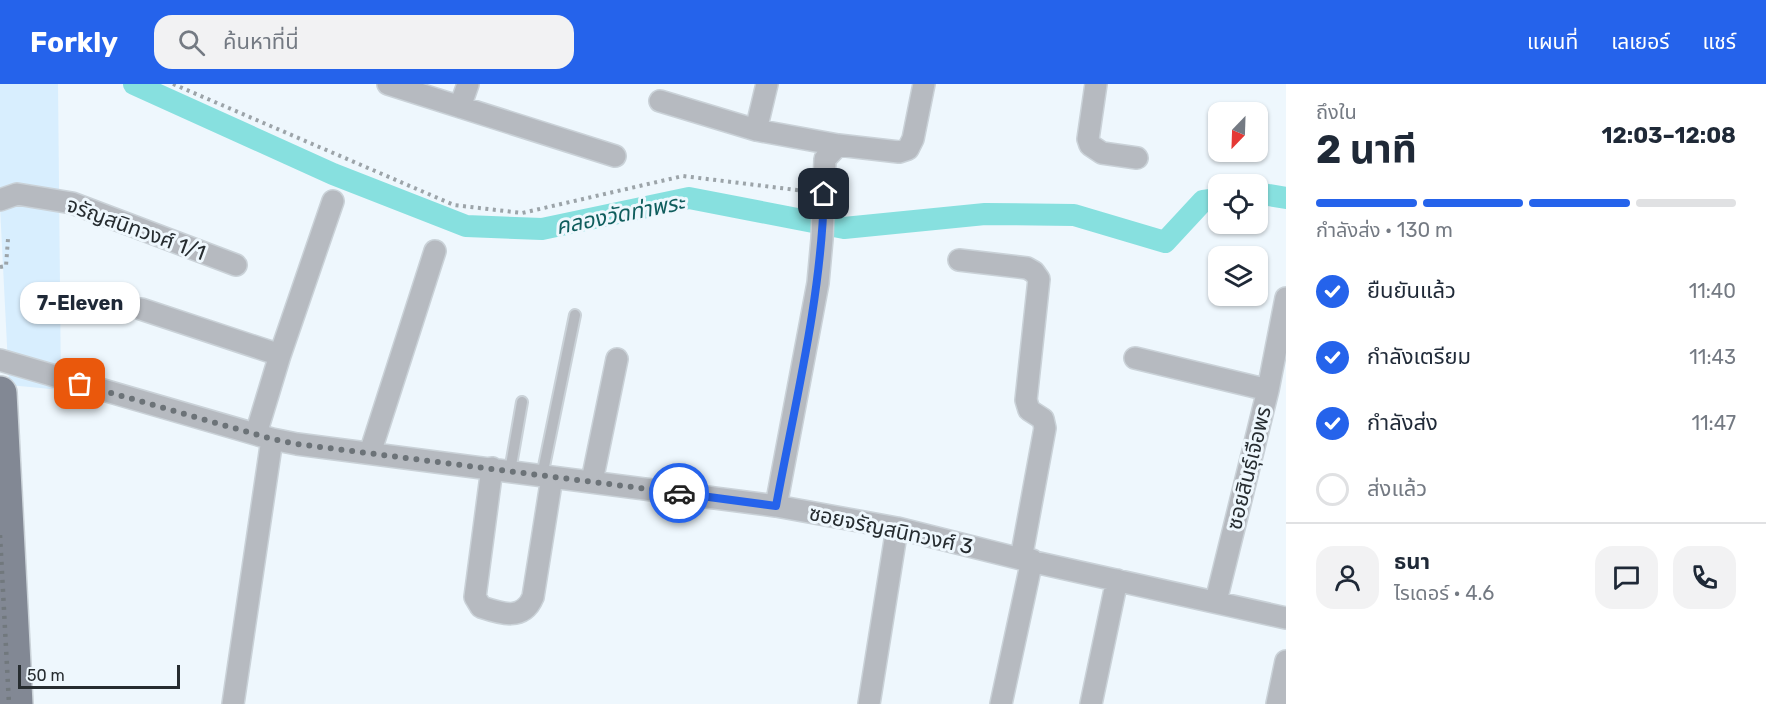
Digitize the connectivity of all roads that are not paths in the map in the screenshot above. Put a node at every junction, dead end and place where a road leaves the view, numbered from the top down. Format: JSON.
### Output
{"nodes":[{"id":1,"x":388,"y":84,"type":"edge"},
{"id":2,"x":468,"y":84,"type":"edge"},
{"id":3,"x":767,"y":84,"type":"edge"},
{"id":4,"x":924,"y":84,"type":"edge"},
{"id":5,"x":1096,"y":84,"type":"edge"},
{"id":6,"x":660,"y":100,"type":"dead end"},
{"id":7,"x":460,"y":107,"type":"junction"},
{"id":8,"x":756,"y":130,"type":"junction"},
{"id":9,"x":838,"y":145,"type":"junction"},
{"id":10,"x":615,"y":156,"type":"dead end"},
{"id":11,"x":1137,"y":158,"type":"dead end"},
{"id":12,"x":0,"y":200,"type":"edge"},
{"id":13,"x":333,"y":201,"type":"dead end"},
{"id":14,"x":435,"y":251,"type":"dead end"},
{"id":15,"x":959,"y":260,"type":"dead end"},
{"id":16,"x":236,"y":265,"type":"dead end"},
{"id":17,"x":1286,"y":298,"type":"edge"},
{"id":18,"x":141,"y":309,"type":"dead end"},
{"id":19,"x":575,"y":315,"type":"dead end"},
{"id":20,"x":280,"y":355,"type":"junction"},
{"id":21,"x":1135,"y":358,"type":"dead end"},
{"id":22,"x":617,"y":359,"type":"dead end"},
{"id":23,"x":0,"y":360,"type":"edge"},
{"id":24,"x":1268,"y":390,"type":"junction"},
{"id":25,"x":0,"y":393,"type":"edge"},
{"id":26,"x":522,"y":402,"type":"dead end"},
{"id":27,"x":264,"y":437,"type":"junction"},
{"id":28,"x":370,"y":453,"type":"junction"},
{"id":29,"x":501,"y":470,"type":"junction"},
{"id":30,"x":547,"y":476,"type":"junction"},
{"id":31,"x":592,"y":481,"type":"junction"},
{"id":32,"x":776,"y":506,"type":"junction"},
{"id":33,"x":897,"y":528,"type":"junction"},
{"id":34,"x":1027,"y":560,"type":"junction"},
{"id":35,"x":1116,"y":580,"type":"junction"},
{"id":36,"x":1216,"y":601,"type":"junction"},
{"id":37,"x":1286,"y":618,"type":"edge"},
{"id":38,"x":1286,"y":662,"type":"edge"},
{"id":39,"x":16,"y":704,"type":"edge"},
{"id":40,"x":233,"y":704,"type":"edge"},
{"id":41,"x":869,"y":704,"type":"edge"},
{"id":42,"x":1002,"y":704,"type":"edge"},
{"id":43,"x":1091,"y":704,"type":"edge"},
{"id":44,"x":1276,"y":704,"type":"edge"}],
"edges":[{"from":1,"to":7,"type":"street"},
{"from":2,"to":7,"type":"street"},
{"from":3,"to":8,"type":"street"},
{"from":4,"to":9,"type":"street"},
{"from":5,"to":11,"type":"street"},
{"from":6,"to":8,"type":"street"},
{"from":7,"to":10,"type":"street"},
{"from":8,"to":9,"type":"street"},
{"from":9,"to":32,"type":"street"},
{"from":12,"to":16,"type":"street","name":"จรัญสนิทวงศ์ 1/1"},
{"from":13,"to":20,"type":"street"},
{"from":14,"to":28,"type":"street"},
{"from":15,"to":34,"type":"street"},
{"from":17,"to":24,"type":"street","name":"ซอยสินธุ์เจือพร"},
{"from":18,"to":20,"type":"street"},
{"from":19,"to":30,"type":"lane"},
{"from":20,"to":27,"type":"street"},
{"from":21,"to":24,"type":"street"},
{"from":22,"to":31,"type":"street"},
{"from":23,"to":27,"type":"street","name":"ซอยจรัญสนิทวงศ์ 3"},
{"from":24,"to":36,"type":"street","name":"ซอยสินธุ์เจือพร"},
{"from":25,"to":39,"type":"main road"},
{"from":26,"to":29,"type":"lane"},
{"from":27,"to":28,"type":"street","name":"ซอยจรัญสนิทวงศ์ 3"},
{"from":27,"to":40,"type":"street"},
{"from":28,"to":29,"type":"street","name":"ซอยจรัญสนิทวงศ์ 3"},
{"from":29,"to":30,"type":"street","name":"ซอยจรัญสนิทวงศ์ 3"},
{"from":29,"to":30,"type":"street"},
{"from":30,"to":31,"type":"street","name":"ซอยจรัญสนิทวงศ์ 3"},
{"from":31,"to":32,"type":"street","name":"ซอยจรัญสนิทวงศ์ 3"},
{"from":32,"to":33,"type":"street","name":"ซอยจรัญสนิทวงศ์ 3"},
{"from":33,"to":34,"type":"street","name":"ซอยจรัญสนิทวงศ์ 3"},
{"from":33,"to":41,"type":"street"},
{"from":34,"to":35,"type":"street","name":"ซอยจรัญสนิทวงศ์ 3"},
{"from":34,"to":42,"type":"street"},
{"from":35,"to":36,"type":"street","name":"ซอยจรัญสนิทวงศ์ 3"},
{"from":35,"to":43,"type":"street"},
{"from":36,"to":37,"type":"street","name":"ซอยจรัญสนิทวงศ์ 3"},
{"from":38,"to":44,"type":"street"}]}
